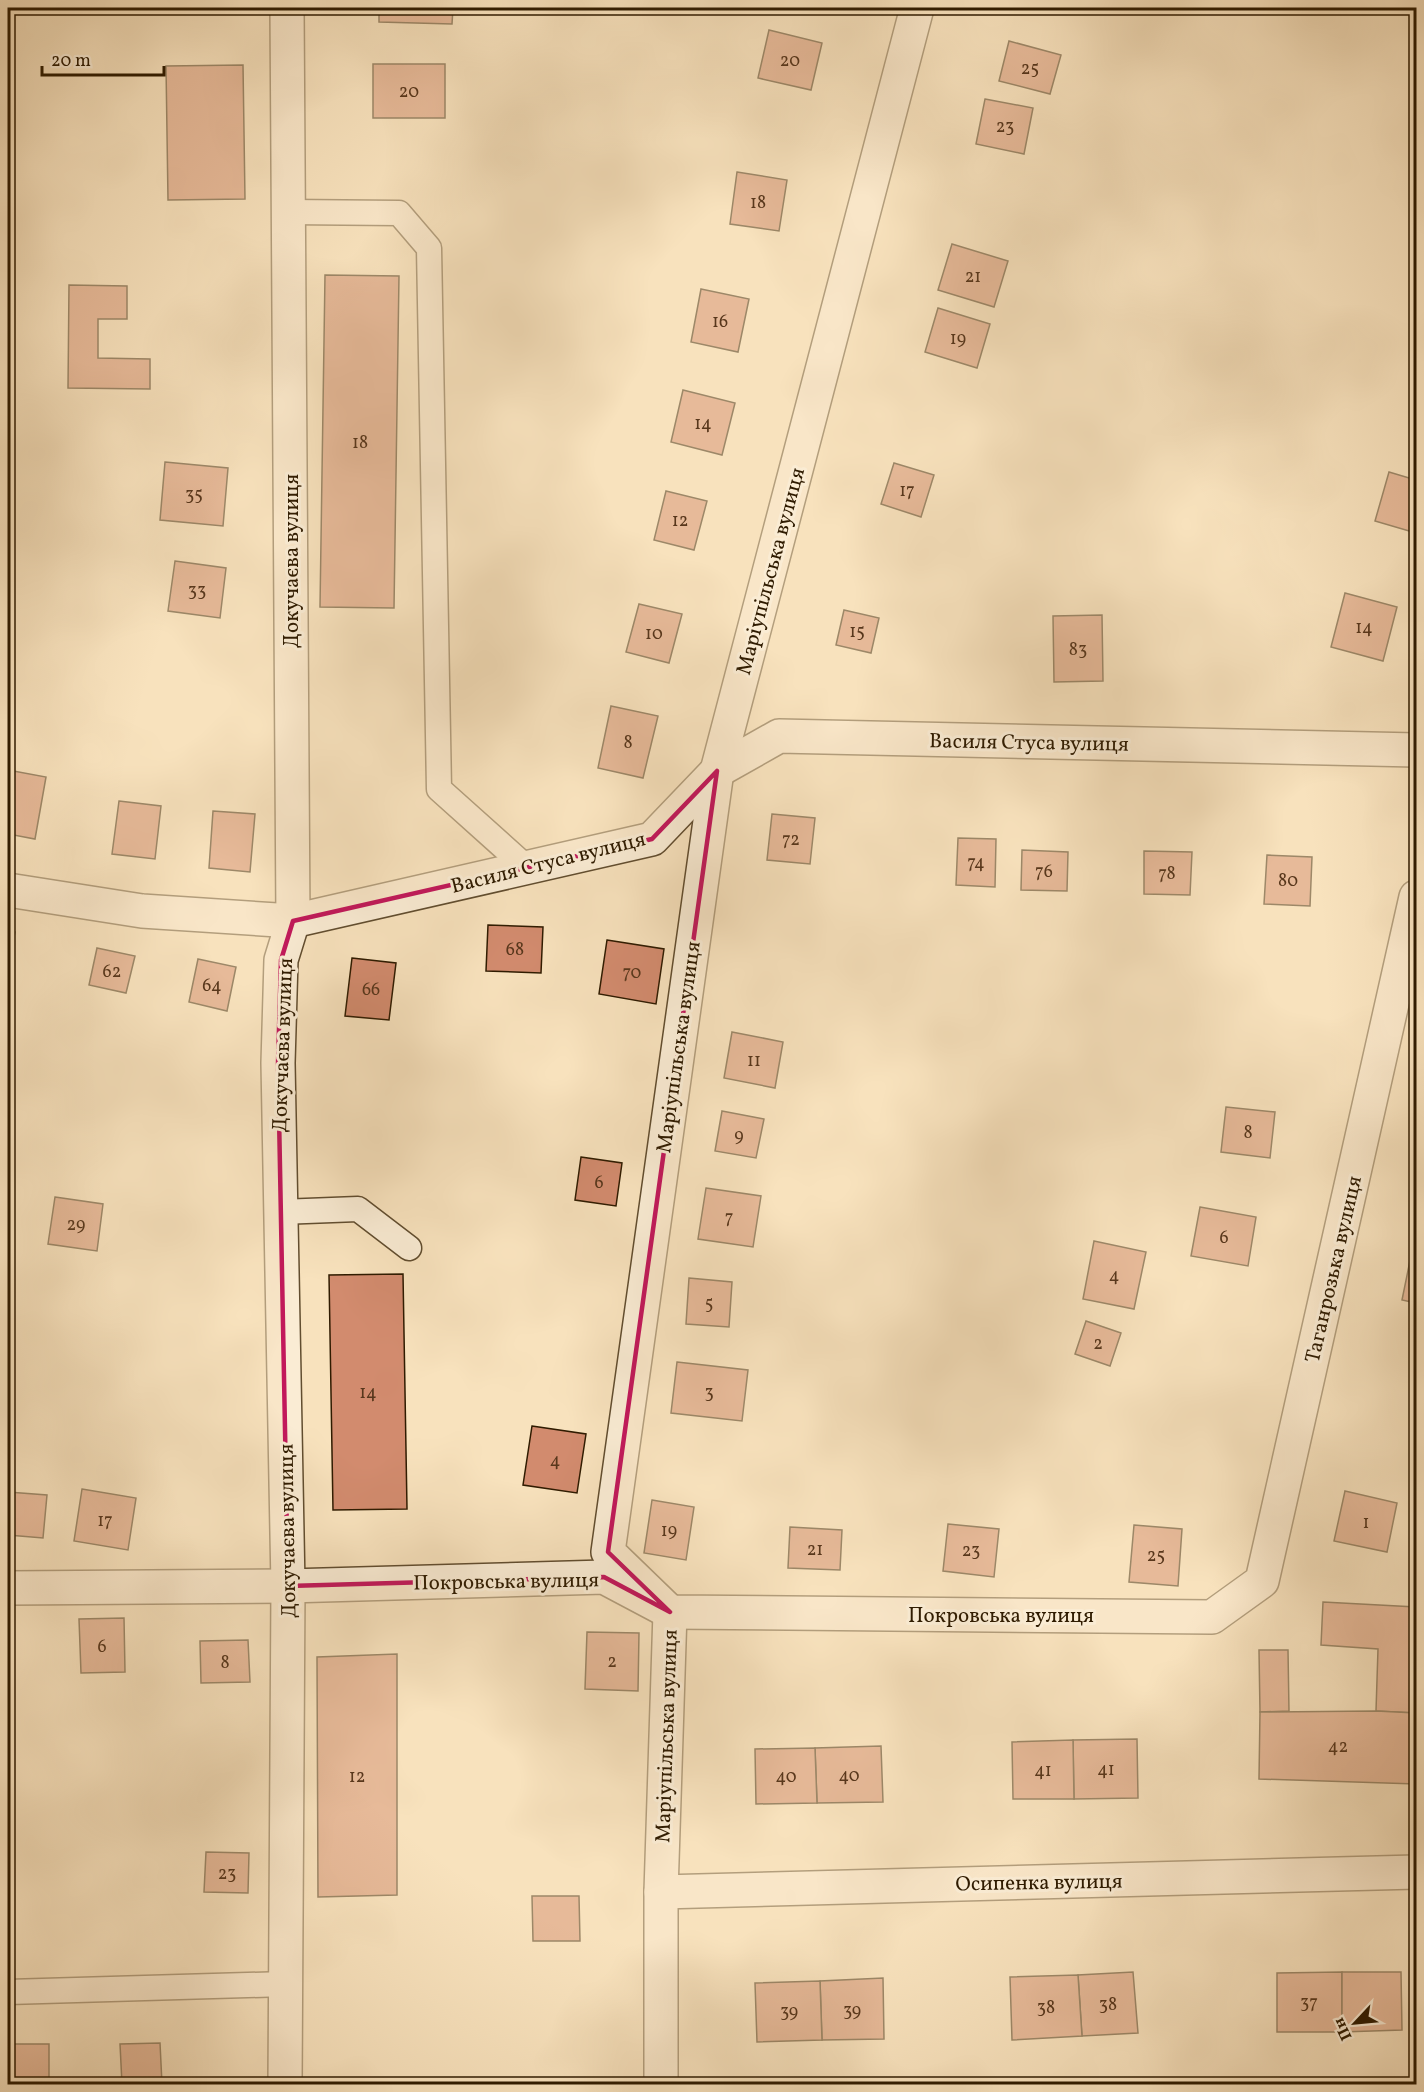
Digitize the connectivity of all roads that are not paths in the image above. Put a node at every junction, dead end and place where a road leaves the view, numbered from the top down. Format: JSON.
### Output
{"nodes":[{"id":1,"x":287,"y":8,"type":"edge"},
{"id":2,"x":917,"y":8,"type":"edge"},
{"id":3,"x":288,"y":212,"type":"junction"},
{"id":4,"x":1416,"y":750,"type":"edge"},
{"id":5,"x":717,"y":771,"type":"junction"},
{"id":6,"x":527,"y":868,"type":"junction"},
{"id":7,"x":8,"y":890,"type":"edge"},
{"id":8,"x":1416,"y":897,"type":"edge"},
{"id":9,"x":294,"y":921,"type":"junction"},
{"id":10,"x":280,"y":1212,"type":"junction"},
{"id":11,"x":409,"y":1248,"type":"dead end"},
{"id":12,"x":288,"y":1586,"type":"junction"},
{"id":13,"x":8,"y":1588,"type":"edge"},
{"id":14,"x":670,"y":1612,"type":"junction"},
{"id":15,"x":1212,"y":1617,"type":"joint"},
{"id":16,"x":1416,"y":1872,"type":"edge"},
{"id":17,"x":661,"y":1892,"type":"junction"},
{"id":18,"x":285,"y":1984,"type":"junction"},
{"id":19,"x":8,"y":1992,"type":"edge"},
{"id":20,"x":285,"y":2085,"type":"edge"},
{"id":21,"x":661,"y":2085,"type":"edge"}],
"edges":[{"from":1,"to":3,"type":"street","name":"Докучаєва вулиця"},
{"from":2,"to":5,"type":"street","name":"Маріупільська вулиця"},
{"from":3,"to":6,"type":"lane"},
{"from":3,"to":9,"type":"street","name":"Докучаєва вулиця"},
{"from":4,"to":5,"type":"street","name":"Василя Стуса вулиця"},
{"from":5,"to":6,"type":"street","name":"Василя Стуса вулиця"},
{"from":5,"to":14,"type":"street","name":"Маріупільська вулиця"},
{"from":6,"to":9,"type":"street","name":"Василя Стуса вулиця"},
{"from":7,"to":9,"type":"street","name":"Василя Стуса вулиця"},
{"from":8,"to":15,"type":"street","name":"Таганрозька вулиця"},
{"from":9,"to":10,"type":"street","name":"Докучаєва вулиця"},
{"from":10,"to":11,"type":"lane"},
{"from":10,"to":12,"type":"street","name":"Докучаєва вулиця"},
{"from":12,"to":13,"type":"street","name":"Покровська вулиця"},
{"from":12,"to":14,"type":"street","name":"Покровська вулиця"},
{"from":12,"to":18,"type":"street","name":"Докучаєва вулиця"},
{"from":14,"to":15,"type":"street","name":"Покровська вулиця"},
{"from":14,"to":17,"type":"street","name":"Маріупільська вулиця"},
{"from":16,"to":17,"type":"street","name":"Осипенка вулиця"},
{"from":17,"to":21,"type":"street","name":"Маріупільська вулиця"},
{"from":18,"to":19,"type":"lane"},
{"from":18,"to":20,"type":"street","name":"Докучаєва вулиця"}]}
